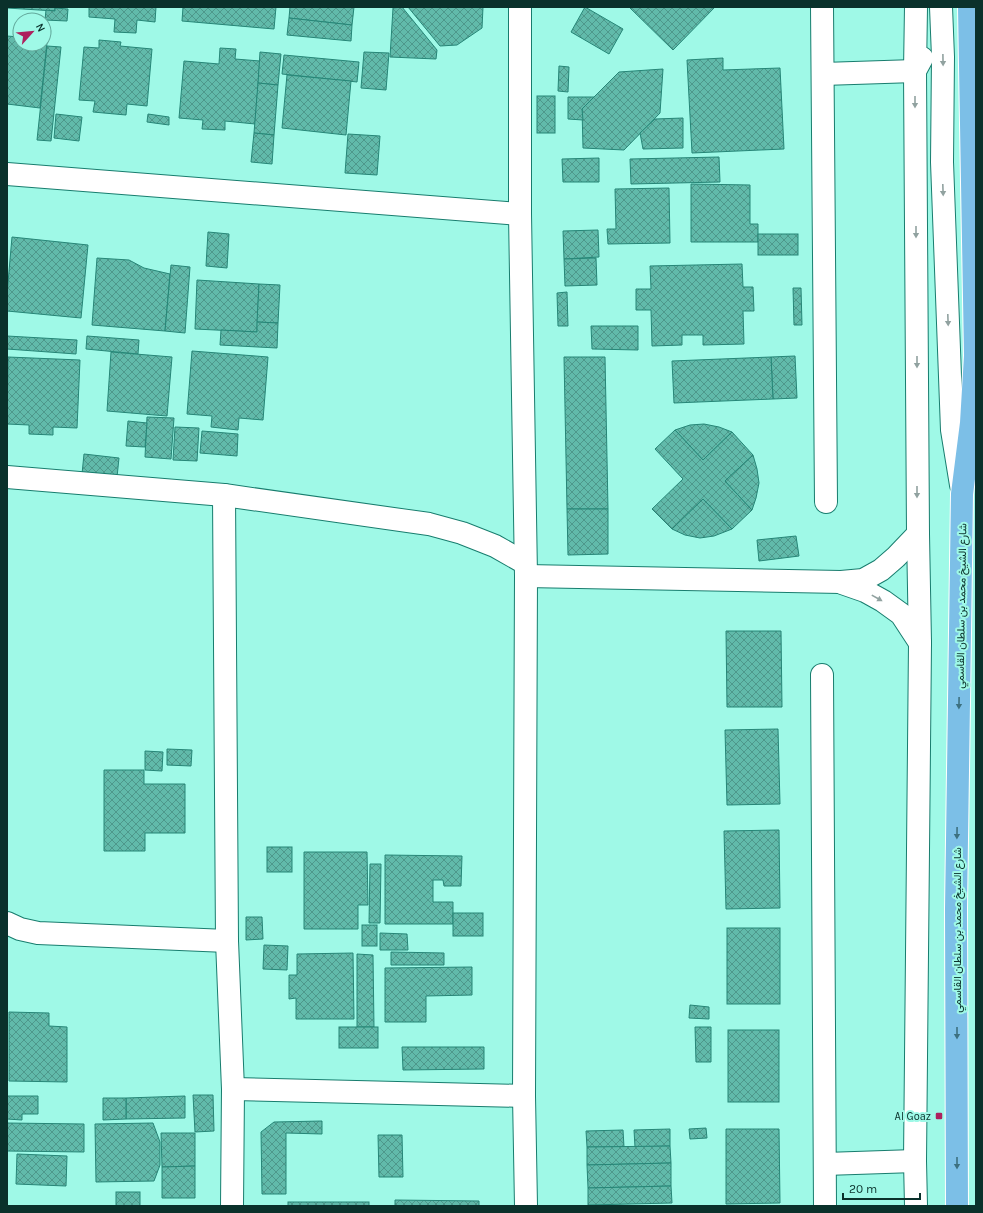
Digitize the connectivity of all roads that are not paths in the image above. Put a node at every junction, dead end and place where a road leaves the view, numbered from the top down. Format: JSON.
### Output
{"nodes":[{"id":1,"x":520,"y":7,"type":"edge"},
{"id":2,"x":822,"y":7,"type":"edge"},
{"id":3,"x":916,"y":7,"type":"edge"},
{"id":4,"x":969,"y":7,"type":"edge"},
{"id":5,"x":941,"y":14,"type":"edge"},
{"id":6,"x":915,"y":71,"type":"junction"},
{"id":7,"x":823,"y":74,"type":"junction"},
{"id":8,"x":7,"y":174,"type":"edge"},
{"id":9,"x":520,"y":214,"type":"junction"},
{"id":10,"x":7,"y":477,"type":"edge"},
{"id":11,"x":962,"y":494,"type":"junction"},
{"id":12,"x":224,"y":495,"type":"junction"},
{"id":13,"x":826,"y":502,"type":"dead end"},
{"id":14,"x":918,"y":534,"type":"junction"},
{"id":15,"x":526,"y":570,"type":"junction"},
{"id":16,"x":841,"y":582,"type":"junction"},
{"id":17,"x":920,"y":643,"type":"junction"},
{"id":18,"x":822,"y":675,"type":"dead end"},
{"id":19,"x":7,"y":923,"type":"edge"},
{"id":20,"x":227,"y":941,"type":"junction"},
{"id":21,"x":232,"y":1088,"type":"junction"},
{"id":22,"x":524,"y":1096,"type":"junction"},
{"id":23,"x":915,"y":1161,"type":"junction"},
{"id":24,"x":825,"y":1164,"type":"junction"},
{"id":25,"x":232,"y":1206,"type":"edge"},
{"id":26,"x":526,"y":1206,"type":"edge"},
{"id":27,"x":825,"y":1206,"type":"edge"},
{"id":28,"x":916,"y":1206,"type":"edge"},
{"id":29,"x":958,"y":1206,"type":"edge"}],
"edges":[{"from":1,"to":9,"type":"street"},
{"from":2,"to":7,"type":"street"},
{"from":3,"to":6,"type":"street"},
{"from":4,"to":11,"type":"main road","name":"شارع الشيخ محمد بن سلطان القاسمي"},
{"from":5,"to":6,"type":"street"},
{"from":5,"to":11,"type":"street","one_way":true},
{"from":6,"to":7,"type":"street"},
{"from":6,"to":14,"type":"street","one_way":true},
{"from":7,"to":13,"type":"street"},
{"from":8,"to":9,"type":"street"},
{"from":9,"to":15,"type":"street"},
{"from":10,"to":12,"type":"street"},
{"from":11,"to":29,"type":"main road","name":"شارع الشيخ محمد بن سلطان القاسمي","one_way":true},
{"from":12,"to":15,"type":"street"},
{"from":12,"to":20,"type":"street"},
{"from":14,"to":16,"type":"street"},
{"from":14,"to":17,"type":"street"},
{"from":15,"to":16,"type":"street"},
{"from":15,"to":22,"type":"street"},
{"from":16,"to":17,"type":"street","one_way":true},
{"from":17,"to":23,"type":"street"},
{"from":18,"to":24,"type":"street"},
{"from":19,"to":20,"type":"street"},
{"from":20,"to":21,"type":"street"},
{"from":21,"to":22,"type":"street"},
{"from":21,"to":25,"type":"street"},
{"from":22,"to":26,"type":"street"},
{"from":23,"to":24,"type":"street"},
{"from":23,"to":28,"type":"street"},
{"from":24,"to":27,"type":"street"}]}
